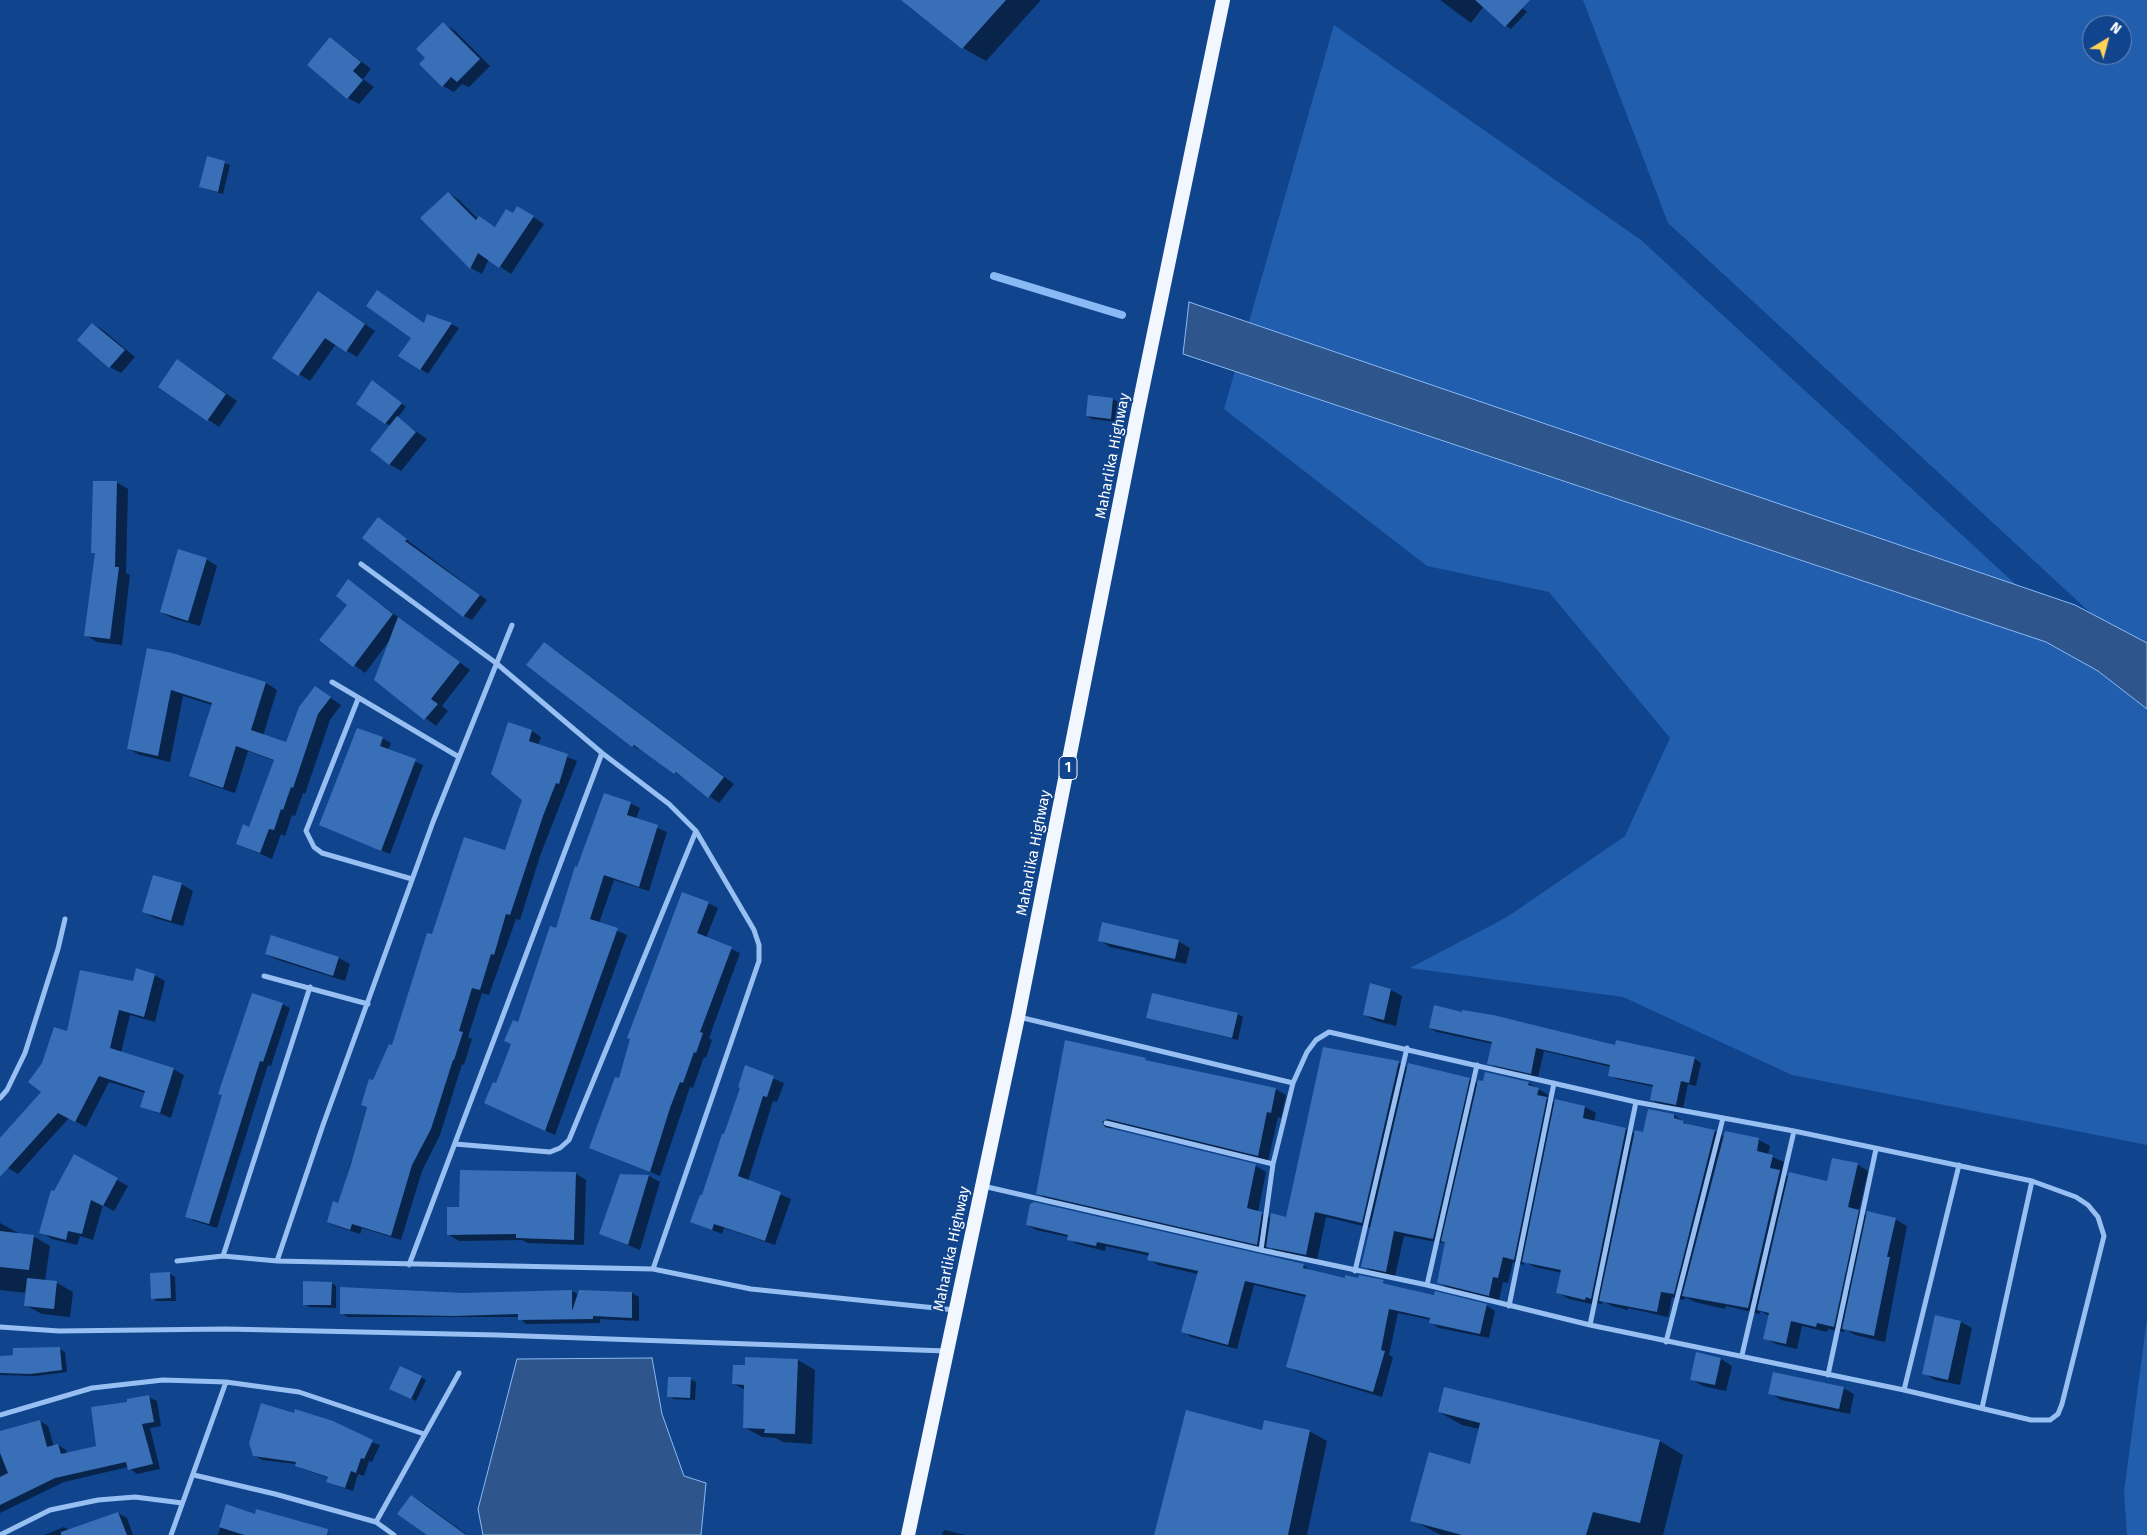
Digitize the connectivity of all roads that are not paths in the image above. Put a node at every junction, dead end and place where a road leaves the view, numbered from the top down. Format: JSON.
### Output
{"nodes":[{"id":1,"x":1223,"y":0,"type":"edge"},
{"id":2,"x":361,"y":564,"type":"dead end"},
{"id":3,"x":512,"y":625,"type":"dead end"},
{"id":4,"x":496,"y":663,"type":"junction"},
{"id":5,"x":332,"y":682,"type":"dead end"},
{"id":6,"x":358,"y":699,"type":"junction"},
{"id":7,"x":602,"y":753,"type":"junction"},
{"id":8,"x":459,"y":757,"type":"junction"},
{"id":9,"x":696,"y":831,"type":"junction"},
{"id":10,"x":412,"y":880,"type":"junction"},
{"id":11,"x":64,"y":919,"type":"dead end"},
{"id":12,"x":264,"y":976,"type":"dead end"},
{"id":13,"x":310,"y":987,"type":"junction"},
{"id":14,"x":368,"y":1004,"type":"junction"},
{"id":15,"x":1018,"y":1017,"type":"junction"},
{"id":16,"x":1407,"y":1048,"type":"junction"},
{"id":17,"x":1477,"y":1065,"type":"junction"},
{"id":18,"x":1293,"y":1083,"type":"junction"},
{"id":19,"x":1554,"y":1083,"type":"junction"},
{"id":20,"x":0,"y":1098,"type":"edge"},
{"id":21,"x":1636,"y":1102,"type":"junction"},
{"id":22,"x":1723,"y":1118,"type":"junction"},
{"id":23,"x":1106,"y":1123,"type":"dead end"},
{"id":24,"x":1794,"y":1131,"type":"junction"},
{"id":25,"x":455,"y":1144,"type":"junction"},
{"id":26,"x":1876,"y":1149,"type":"junction"},
{"id":27,"x":1273,"y":1164,"type":"junction"},
{"id":28,"x":1959,"y":1165,"type":"junction"},
{"id":29,"x":2032,"y":1181,"type":"junction"},
{"id":30,"x":982,"y":1186,"type":"junction"},
{"id":31,"x":1261,"y":1250,"type":"junction"},
{"id":32,"x":224,"y":1256,"type":"junction"},
{"id":33,"x":176,"y":1261,"type":"dead end"},
{"id":34,"x":278,"y":1261,"type":"junction"},
{"id":35,"x":409,"y":1265,"type":"junction"},
{"id":36,"x":654,"y":1269,"type":"junction"},
{"id":37,"x":1355,"y":1271,"type":"junction"},
{"id":38,"x":1427,"y":1285,"type":"junction"},
{"id":39,"x":1509,"y":1306,"type":"junction"},
{"id":40,"x":956,"y":1310,"type":"junction"},
{"id":41,"x":1590,"y":1325,"type":"junction"},
{"id":42,"x":0,"y":1328,"type":"edge"},
{"id":43,"x":1666,"y":1342,"type":"junction"},
{"id":44,"x":946,"y":1351,"type":"junction"},
{"id":45,"x":1742,"y":1355,"type":"junction"},
{"id":46,"x":459,"y":1373,"type":"dead end"},
{"id":47,"x":1828,"y":1375,"type":"junction"},
{"id":48,"x":226,"y":1382,"type":"junction"},
{"id":49,"x":1904,"y":1390,"type":"junction"},
{"id":50,"x":1982,"y":1408,"type":"junction"},
{"id":51,"x":0,"y":1415,"type":"edge"},
{"id":52,"x":424,"y":1434,"type":"junction"},
{"id":53,"x":194,"y":1475,"type":"junction"},
{"id":54,"x":182,"y":1503,"type":"junction"},
{"id":55,"x":376,"y":1522,"type":"junction"},
{"id":56,"x":0,"y":1535,"type":"edge"},
{"id":57,"x":171,"y":1535,"type":"edge"},
{"id":58,"x":394,"y":1535,"type":"edge"},
{"id":59,"x":908,"y":1535,"type":"edge"}],
"edges":[{"from":1,"to":15,"type":"highway","name":"Maharlika Highway","number":"1"},
{"from":2,"to":4,"type":"street"},
{"from":3,"to":4,"type":"street"},
{"from":4,"to":7,"type":"street"},
{"from":4,"to":8,"type":"street"},
{"from":5,"to":6,"type":"street"},
{"from":6,"to":8,"type":"street"},
{"from":6,"to":10,"type":"street"},
{"from":7,"to":9,"type":"street"},
{"from":7,"to":25,"type":"street"},
{"from":8,"to":10,"type":"street"},
{"from":9,"to":25,"type":"street"},
{"from":9,"to":36,"type":"street"},
{"from":10,"to":14,"type":"street"},
{"from":11,"to":20,"type":"street"},
{"from":12,"to":13,"type":"street"},
{"from":13,"to":14,"type":"street"},
{"from":13,"to":32,"type":"street"},
{"from":14,"to":34,"type":"street"},
{"from":15,"to":18,"type":"street"},
{"from":15,"to":30,"type":"highway","name":"Maharlika Highway","number":"1"},
{"from":16,"to":17,"type":"street"},
{"from":16,"to":18,"type":"street"},
{"from":16,"to":37,"type":"street"},
{"from":17,"to":19,"type":"street"},
{"from":17,"to":38,"type":"street"},
{"from":18,"to":27,"type":"street"},
{"from":19,"to":21,"type":"street"},
{"from":19,"to":39,"type":"street"},
{"from":21,"to":22,"type":"street"},
{"from":21,"to":41,"type":"street"},
{"from":22,"to":24,"type":"street"},
{"from":22,"to":43,"type":"street"},
{"from":23,"to":27,"type":"street"},
{"from":24,"to":26,"type":"street"},
{"from":24,"to":45,"type":"street"},
{"from":25,"to":35,"type":"street"},
{"from":26,"to":28,"type":"street"},
{"from":26,"to":47,"type":"street"},
{"from":27,"to":31,"type":"street"},
{"from":28,"to":29,"type":"street"},
{"from":28,"to":49,"type":"street"},
{"from":29,"to":50,"type":"street"},
{"from":29,"to":50,"type":"street"},
{"from":30,"to":31,"type":"street"},
{"from":30,"to":40,"type":"highway","name":"Maharlika Highway","number":"1"},
{"from":31,"to":37,"type":"street"},
{"from":32,"to":33,"type":"street"},
{"from":32,"to":34,"type":"street"},
{"from":34,"to":35,"type":"street"},
{"from":35,"to":36,"type":"street"},
{"from":36,"to":40,"type":"street"},
{"from":37,"to":38,"type":"street"},
{"from":38,"to":39,"type":"street"},
{"from":39,"to":41,"type":"street"},
{"from":40,"to":44,"type":"highway","name":"Maharlika Highway","number":"1"},
{"from":41,"to":43,"type":"street"},
{"from":42,"to":44,"type":"street"},
{"from":43,"to":45,"type":"street"},
{"from":44,"to":59,"type":"highway","name":"Maharlika Highway","number":"1"},
{"from":45,"to":47,"type":"street"},
{"from":46,"to":52,"type":"street"},
{"from":47,"to":49,"type":"street"},
{"from":48,"to":51,"type":"street"},
{"from":48,"to":52,"type":"street"},
{"from":48,"to":53,"type":"street"},
{"from":49,"to":50,"type":"street"},
{"from":52,"to":55,"type":"street"},
{"from":53,"to":54,"type":"street"},
{"from":53,"to":55,"type":"street"},
{"from":54,"to":56,"type":"street"},
{"from":54,"to":57,"type":"street"},
{"from":55,"to":58,"type":"street"}]}
